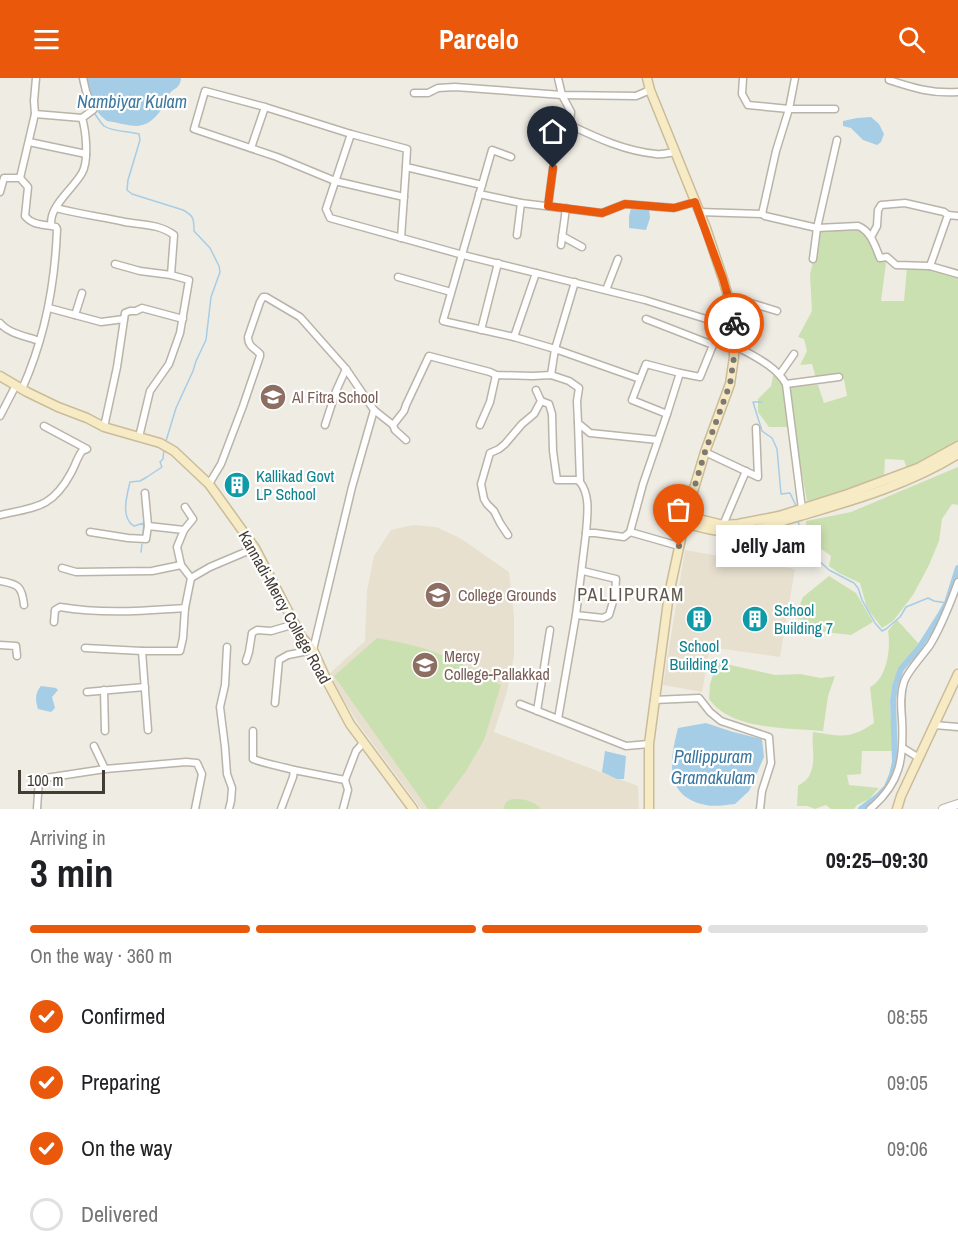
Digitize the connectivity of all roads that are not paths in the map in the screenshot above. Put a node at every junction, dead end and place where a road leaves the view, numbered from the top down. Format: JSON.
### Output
{"nodes":[{"id":1,"x":36,"y":78,"type":"edge"},
{"id":2,"x":83,"y":78,"type":"edge"},
{"id":3,"x":455,"y":78,"type":"edge"},
{"id":4,"x":558,"y":78,"type":"edge"},
{"id":5,"x":646,"y":78,"type":"edge"},
{"id":6,"x":743,"y":78,"type":"edge"},
{"id":7,"x":795,"y":78,"type":"edge"},
{"id":8,"x":889,"y":78,"type":"edge"},
{"id":9,"x":455,"y":87,"type":"junction"},
{"id":10,"x":650,"y":90,"type":"junction"},
{"id":11,"x":958,"y":92,"type":"edge"},
{"id":12,"x":414,"y":93,"type":"dead end"},
{"id":13,"x":562,"y":94,"type":"junction"},
{"id":14,"x":264,"y":107,"type":"junction"},
{"id":15,"x":789,"y":109,"type":"junction"},
{"id":16,"x":835,"y":109,"type":"dead end"},
{"id":17,"x":35,"y":114,"type":"junction"},
{"id":18,"x":82,"y":118,"type":"junction"},
{"id":19,"x":351,"y":134,"type":"junction"},
{"id":20,"x":837,"y":140,"type":"dead end"},
{"id":21,"x":29,"y":142,"type":"junction"},
{"id":22,"x":251,"y":148,"type":"junction"},
{"id":23,"x":675,"y":152,"type":"junction"},
{"id":24,"x":86,"y":154,"type":"junction"},
{"id":25,"x":511,"y":157,"type":"dead end"},
{"id":26,"x":406,"y":167,"type":"junction"},
{"id":27,"x":553,"y":168,"type":"dead end"},
{"id":28,"x":20,"y":178,"type":"junction"},
{"id":29,"x":335,"y":181,"type":"junction"},
{"id":30,"x":482,"y":185,"type":"junction"},
{"id":31,"x":0,"y":192,"type":"edge"},
{"id":32,"x":479,"y":194,"type":"junction"},
{"id":33,"x":404,"y":197,"type":"junction"},
{"id":34,"x":695,"y":202,"type":"junction"},
{"id":35,"x":521,"y":203,"type":"junction"},
{"id":36,"x":548,"y":206,"type":"junction"},
{"id":37,"x":56,"y":208,"type":"junction"},
{"id":38,"x":566,"y":208,"type":"junction"},
{"id":39,"x":699,"y":212,"type":"junction"},
{"id":40,"x":762,"y":214,"type":"junction"},
{"id":41,"x":948,"y":215,"type":"junction"},
{"id":42,"x":958,"y":216,"type":"edge"},
{"id":43,"x":51,"y":225,"type":"junction"},
{"id":44,"x":817,"y":228,"type":"junction"},
{"id":45,"x":517,"y":235,"type":"dead end"},
{"id":46,"x":562,"y":236,"type":"junction"},
{"id":47,"x":871,"y":237,"type":"junction"},
{"id":48,"x":401,"y":238,"type":"junction"},
{"id":49,"x":561,"y":245,"type":"dead end"},
{"id":50,"x":582,"y":247,"type":"dead end"},
{"id":51,"x":462,"y":255,"type":"junction"},
{"id":52,"x":618,"y":259,"type":"dead end"},
{"id":53,"x":813,"y":259,"type":"dead end"},
{"id":54,"x":115,"y":264,"type":"dead end"},
{"id":55,"x":498,"y":264,"type":"junction"},
{"id":56,"x":930,"y":266,"type":"junction"},
{"id":57,"x":536,"y":273,"type":"junction"},
{"id":58,"x":958,"y":273,"type":"edge"},
{"id":59,"x":171,"y":275,"type":"junction"},
{"id":60,"x":398,"y":277,"type":"dead end"},
{"id":61,"x":575,"y":282,"type":"junction"},
{"id":62,"x":606,"y":290,"type":"junction"},
{"id":63,"x":451,"y":292,"type":"junction"},
{"id":64,"x":82,"y":293,"type":"dead end"},
{"id":65,"x":728,"y":296,"type":"junction"},
{"id":66,"x":49,"y":308,"type":"junction"},
{"id":67,"x":777,"y":311,"type":"dead end"},
{"id":68,"x":75,"y":315,"type":"junction"},
{"id":69,"x":734,"y":317,"type":"junction"},
{"id":70,"x":124,"y":319,"type":"junction"},
{"id":71,"x":183,"y":319,"type":"junction"},
{"id":72,"x":646,"y":319,"type":"dead end"},
{"id":73,"x":0,"y":324,"type":"edge"},
{"id":74,"x":481,"y":330,"type":"junction"},
{"id":75,"x":514,"y":337,"type":"junction"},
{"id":76,"x":39,"y":341,"type":"junction"},
{"id":77,"x":734,"y":345,"type":"junction"},
{"id":78,"x":555,"y":349,"type":"junction"},
{"id":79,"x":794,"y":354,"type":"dead end"},
{"id":80,"x":346,"y":369,"type":"junction"},
{"id":81,"x":680,"y":373,"type":"junction"},
{"id":82,"x":780,"y":374,"type":"junction"},
{"id":83,"x":496,"y":375,"type":"junction"},
{"id":84,"x":551,"y":375,"type":"junction"},
{"id":85,"x":0,"y":376,"type":"edge"},
{"id":86,"x":839,"y":377,"type":"dead end"},
{"id":87,"x":640,"y":379,"type":"junction"},
{"id":88,"x":786,"y":384,"type":"junction"},
{"id":89,"x":19,"y":387,"type":"junction"},
{"id":90,"x":536,"y":390,"type":"dead end"},
{"id":91,"x":541,"y":401,"type":"junction"},
{"id":92,"x":374,"y":410,"type":"junction"},
{"id":93,"x":667,"y":414,"type":"junction"},
{"id":94,"x":0,"y":416,"type":"edge"},
{"id":95,"x":578,"y":423,"type":"junction"},
{"id":96,"x":325,"y":425,"type":"dead end"},
{"id":97,"x":393,"y":425,"type":"junction"},
{"id":98,"x":480,"y":425,"type":"dead end"},
{"id":99,"x":44,"y":426,"type":"dead end"},
{"id":100,"x":104,"y":427,"type":"junction"},
{"id":101,"x":756,"y":428,"type":"dead end"},
{"id":102,"x":140,"y":437,"type":"junction"},
{"id":103,"x":406,"y":440,"type":"dead end"},
{"id":104,"x":658,"y":440,"type":"junction"},
{"id":105,"x":958,"y":446,"type":"edge"},
{"id":106,"x":705,"y":452,"type":"junction"},
{"id":107,"x":958,"y":454,"type":"edge"},
{"id":108,"x":746,"y":471,"type":"junction"},
{"id":109,"x":580,"y":482,"type":"junction"},
{"id":110,"x":209,"y":484,"type":"junction"},
{"id":111,"x":146,"y":493,"type":"dead end"},
{"id":112,"x":185,"y":507,"type":"dead end"},
{"id":113,"x":802,"y":509,"type":"junction"},
{"id":114,"x":0,"y":515,"type":"edge"},
{"id":115,"x":685,"y":519,"type":"junction"},
{"id":116,"x":723,"y":525,"type":"junction"},
{"id":117,"x":148,"y":526,"type":"junction"},
{"id":118,"x":184,"y":530,"type":"junction"},
{"id":119,"x":90,"y":532,"type":"dead end"},
{"id":120,"x":630,"y":532,"type":"junction"},
{"id":121,"x":586,"y":533,"type":"junction"},
{"id":122,"x":508,"y":536,"type":"dead end"},
{"id":123,"x":679,"y":546,"type":"junction"},
{"id":124,"x":255,"y":548,"type":"junction"},
{"id":125,"x":181,"y":565,"type":"junction"},
{"id":126,"x":62,"y":568,"type":"dead end"},
{"id":127,"x":583,"y":571,"type":"junction"},
{"id":128,"x":191,"y":578,"type":"junction"},
{"id":129,"x":0,"y":581,"type":"edge"},
{"id":130,"x":958,"y":582,"type":"edge"},
{"id":131,"x":24,"y":605,"type":"dead end"},
{"id":132,"x":185,"y":608,"type":"junction"},
{"id":133,"x":576,"y":615,"type":"junction"},
{"id":134,"x":54,"y":622,"type":"dead end"},
{"id":135,"x":295,"y":624,"type":"junction"},
{"id":136,"x":549,"y":630,"type":"dead end"},
{"id":137,"x":0,"y":645,"type":"edge"},
{"id":138,"x":227,"y":647,"type":"dead end"},
{"id":139,"x":85,"y":648,"type":"dead end"},
{"id":140,"x":142,"y":651,"type":"junction"},
{"id":141,"x":313,"y":651,"type":"junction"},
{"id":142,"x":17,"y":656,"type":"dead end"},
{"id":143,"x":246,"y":661,"type":"dead end"},
{"id":144,"x":958,"y":674,"type":"edge"},
{"id":145,"x":145,"y":687,"type":"junction"},
{"id":146,"x":104,"y":690,"type":"junction"},
{"id":147,"x":87,"y":692,"type":"dead end"},
{"id":148,"x":654,"y":700,"type":"junction"},
{"id":149,"x":275,"y":704,"type":"dead end"},
{"id":150,"x":520,"y":704,"type":"dead end"},
{"id":151,"x":537,"y":711,"type":"junction"},
{"id":152,"x":558,"y":719,"type":"junction"},
{"id":153,"x":934,"y":725,"type":"junction"},
{"id":154,"x":958,"y":727,"type":"edge"},
{"id":155,"x":148,"y":730,"type":"dead end"},
{"id":156,"x":105,"y":731,"type":"dead end"},
{"id":157,"x":253,"y":731,"type":"dead end"},
{"id":158,"x":363,"y":743,"type":"junction"},
{"id":159,"x":649,"y":744,"type":"junction"},
{"id":160,"x":94,"y":746,"type":"dead end"},
{"id":161,"x":903,"y":748,"type":"junction"},
{"id":162,"x":919,"y":758,"type":"junction"},
{"id":163,"x":105,"y":770,"type":"junction"},
{"id":164,"x":294,"y":770,"type":"junction"},
{"id":165,"x":345,"y":780,"type":"junction"},
{"id":166,"x":958,"y":804,"type":"edge"},
{"id":167,"x":37,"y":809,"type":"edge"},
{"id":168,"x":195,"y":809,"type":"edge"},
{"id":169,"x":229,"y":809,"type":"edge"},
{"id":170,"x":281,"y":809,"type":"edge"},
{"id":171,"x":343,"y":809,"type":"edge"},
{"id":172,"x":413,"y":809,"type":"edge"},
{"id":173,"x":649,"y":809,"type":"edge"},
{"id":174,"x":760,"y":809,"type":"edge"},
{"id":175,"x":870,"y":809,"type":"edge"},
{"id":176,"x":897,"y":809,"type":"edge"},
{"id":177,"x":943,"y":809,"type":"edge"}],
"edges":[{"from":1,"to":17,"type":"street"},
{"from":2,"to":18,"type":"street"},
{"from":3,"to":9,"type":"street"},
{"from":4,"to":13,"type":"street"},
{"from":5,"to":10,"type":"main road"},
{"from":6,"to":15,"type":"street"},
{"from":7,"to":15,"type":"street"},
{"from":8,"to":11,"type":"street"},
{"from":9,"to":12,"type":"street"},
{"from":9,"to":13,"type":"street"},
{"from":10,"to":13,"type":"street"},
{"from":10,"to":23,"type":"main road"},
{"from":13,"to":23,"type":"street"},
{"from":14,"to":19,"type":"street"},
{"from":14,"to":22,"type":"street"},
{"from":14,"to":22,"type":"street"},
{"from":15,"to":16,"type":"street"},
{"from":15,"to":40,"type":"street"},
{"from":17,"to":18,"type":"street"},
{"from":17,"to":21,"type":"street"},
{"from":18,"to":24,"type":"street"},
{"from":19,"to":26,"type":"street"},
{"from":19,"to":29,"type":"street"},
{"from":20,"to":44,"type":"street"},
{"from":21,"to":24,"type":"street"},
{"from":21,"to":28,"type":"street"},
{"from":22,"to":29,"type":"street"},
{"from":23,"to":34,"type":"main road"},
{"from":24,"to":37,"type":"street"},
{"from":25,"to":30,"type":"street"},
{"from":26,"to":30,"type":"street"},
{"from":26,"to":33,"type":"street"},
{"from":27,"to":36,"type":"street"},
{"from":28,"to":31,"type":"street"},
{"from":28,"to":43,"type":"street"},
{"from":29,"to":33,"type":"street"},
{"from":29,"to":48,"type":"street"},
{"from":30,"to":32,"type":"street"},
{"from":32,"to":35,"type":"street"},
{"from":32,"to":51,"type":"street"},
{"from":33,"to":48,"type":"street"},
{"from":34,"to":38,"type":"street"},
{"from":34,"to":39,"type":"main road"},
{"from":35,"to":36,"type":"street"},
{"from":35,"to":45,"type":"street"},
{"from":36,"to":38,"type":"street"},
{"from":37,"to":43,"type":"street"},
{"from":37,"to":59,"type":"street"},
{"from":38,"to":46,"type":"street"},
{"from":39,"to":40,"type":"street"},
{"from":39,"to":65,"type":"main road"},
{"from":40,"to":44,"type":"street"},
{"from":41,"to":42,"type":"street"},
{"from":41,"to":47,"type":"street"},
{"from":41,"to":56,"type":"street"},
{"from":43,"to":66,"type":"street"},
{"from":44,"to":47,"type":"street"},
{"from":44,"to":53,"type":"street"},
{"from":46,"to":49,"type":"street"},
{"from":46,"to":50,"type":"street"},
{"from":47,"to":56,"type":"street"},
{"from":48,"to":51,"type":"street"},
{"from":51,"to":55,"type":"street"},
{"from":51,"to":63,"type":"street"},
{"from":52,"to":62,"type":"street"},
{"from":54,"to":59,"type":"street"},
{"from":55,"to":57,"type":"street"},
{"from":55,"to":74,"type":"street"},
{"from":56,"to":58,"type":"street"},
{"from":57,"to":61,"type":"street"},
{"from":57,"to":75,"type":"street"},
{"from":59,"to":71,"type":"street"},
{"from":60,"to":63,"type":"street"},
{"from":61,"to":62,"type":"street"},
{"from":61,"to":78,"type":"street"},
{"from":62,"to":69,"type":"street"},
{"from":63,"to":74,"type":"street"},
{"from":64,"to":68,"type":"street"},
{"from":65,"to":67,"type":"street"},
{"from":65,"to":69,"type":"main road"},
{"from":66,"to":68,"type":"street"},
{"from":66,"to":76,"type":"street"},
{"from":68,"to":70,"type":"street"},
{"from":69,"to":77,"type":"main road"},
{"from":70,"to":71,"type":"street"},
{"from":70,"to":100,"type":"street"},
{"from":71,"to":102,"type":"street"},
{"from":72,"to":81,"type":"street"},
{"from":73,"to":76,"type":"street"},
{"from":74,"to":75,"type":"street"},
{"from":75,"to":78,"type":"street"},
{"from":76,"to":89,"type":"street"},
{"from":77,"to":82,"type":"street"},
{"from":77,"to":106,"type":"main road"},
{"from":78,"to":84,"type":"street"},
{"from":78,"to":87,"type":"street"},
{"from":79,"to":82,"type":"street"},
{"from":80,"to":92,"type":"street"},
{"from":80,"to":96,"type":"street"},
{"from":80,"to":110,"type":"street"},
{"from":81,"to":87,"type":"street"},
{"from":81,"to":93,"type":"street"},
{"from":82,"to":88,"type":"street"},
{"from":83,"to":84,"type":"street"},
{"from":83,"to":97,"type":"street"},
{"from":83,"to":98,"type":"street"},
{"from":84,"to":95,"type":"street"},
{"from":85,"to":89,"type":"main road","name":"Kannadi-Mercy College Road"},
{"from":86,"to":88,"type":"street"},
{"from":87,"to":93,"type":"street"},
{"from":88,"to":113,"type":"street"},
{"from":89,"to":94,"type":"street"},
{"from":89,"to":100,"type":"main road","name":"Kannadi-Mercy College Road"},
{"from":90,"to":91,"type":"street"},
{"from":91,"to":109,"type":"street"},
{"from":91,"to":122,"type":"street"},
{"from":92,"to":97,"type":"street"},
{"from":92,"to":141,"type":"street"},
{"from":93,"to":104,"type":"street"},
{"from":95,"to":104,"type":"street"},
{"from":95,"to":109,"type":"street"},
{"from":97,"to":103,"type":"street"},
{"from":99,"to":114,"type":"street"},
{"from":100,"to":102,"type":"main road","name":"Kannadi-Mercy College Road"},
{"from":101,"to":108,"type":"street"},
{"from":102,"to":110,"type":"main road","name":"Kannadi-Mercy College Road"},
{"from":104,"to":120,"type":"street"},
{"from":105,"to":113,"type":"main road"},
{"from":106,"to":108,"type":"street"},
{"from":106,"to":115,"type":"main road"},
{"from":107,"to":115,"type":"main road"},
{"from":108,"to":116,"type":"street"},
{"from":109,"to":121,"type":"street"},
{"from":110,"to":124,"type":"main road","name":"Kannadi-Mercy College Road"},
{"from":111,"to":117,"type":"street"},
{"from":112,"to":118,"type":"street"},
{"from":113,"to":116,"type":"main road"},
{"from":115,"to":116,"type":"main road"},
{"from":115,"to":123,"type":"main road"},
{"from":117,"to":118,"type":"street"},
{"from":117,"to":119,"type":"street"},
{"from":118,"to":125,"type":"street"},
{"from":120,"to":121,"type":"street"},
{"from":120,"to":123,"type":"street"},
{"from":121,"to":127,"type":"street"},
{"from":123,"to":148,"type":"main road"},
{"from":124,"to":128,"type":"street"},
{"from":124,"to":135,"type":"main road","name":"Kannadi-Mercy College Road"},
{"from":125,"to":126,"type":"street"},
{"from":125,"to":128,"type":"street"},
{"from":127,"to":133,"type":"street"},
{"from":127,"to":133,"type":"street"},
{"from":128,"to":132,"type":"street"},
{"from":129,"to":131,"type":"street"},
{"from":130,"to":161,"type":"street"},
{"from":132,"to":134,"type":"street"},
{"from":132,"to":140,"type":"street"},
{"from":133,"to":152,"type":"street"},
{"from":135,"to":141,"type":"main road","name":"Kannadi-Mercy College Road"},
{"from":135,"to":143,"type":"street"},
{"from":136,"to":151,"type":"street"},
{"from":137,"to":142,"type":"street"},
{"from":138,"to":169,"type":"street"},
{"from":139,"to":140,"type":"street"},
{"from":140,"to":145,"type":"street"},
{"from":141,"to":149,"type":"street"},
{"from":141,"to":158,"type":"main road","name":"Kannadi-Mercy College Road"},
{"from":144,"to":153,"type":"main road"},
{"from":145,"to":146,"type":"street"},
{"from":145,"to":155,"type":"street"},
{"from":146,"to":147,"type":"street"},
{"from":146,"to":156,"type":"street"},
{"from":148,"to":159,"type":"main road"},
{"from":148,"to":174,"type":"street"},
{"from":150,"to":151,"type":"street"},
{"from":151,"to":152,"type":"street"},
{"from":152,"to":159,"type":"street"},
{"from":153,"to":154,"type":"street"},
{"from":153,"to":162,"type":"main road"},
{"from":157,"to":164,"type":"street"},
{"from":158,"to":165,"type":"street"},
{"from":158,"to":172,"type":"main road","name":"Kannadi-Mercy College Road"},
{"from":159,"to":173,"type":"main road"},
{"from":160,"to":163,"type":"street"},
{"from":161,"to":162,"type":"street"},
{"from":161,"to":175,"type":"street"},
{"from":162,"to":176,"type":"main road"},
{"from":163,"to":167,"type":"street"},
{"from":163,"to":168,"type":"street"},
{"from":164,"to":165,"type":"street"},
{"from":164,"to":170,"type":"street"},
{"from":165,"to":171,"type":"street"},
{"from":166,"to":177,"type":"street"}]}
